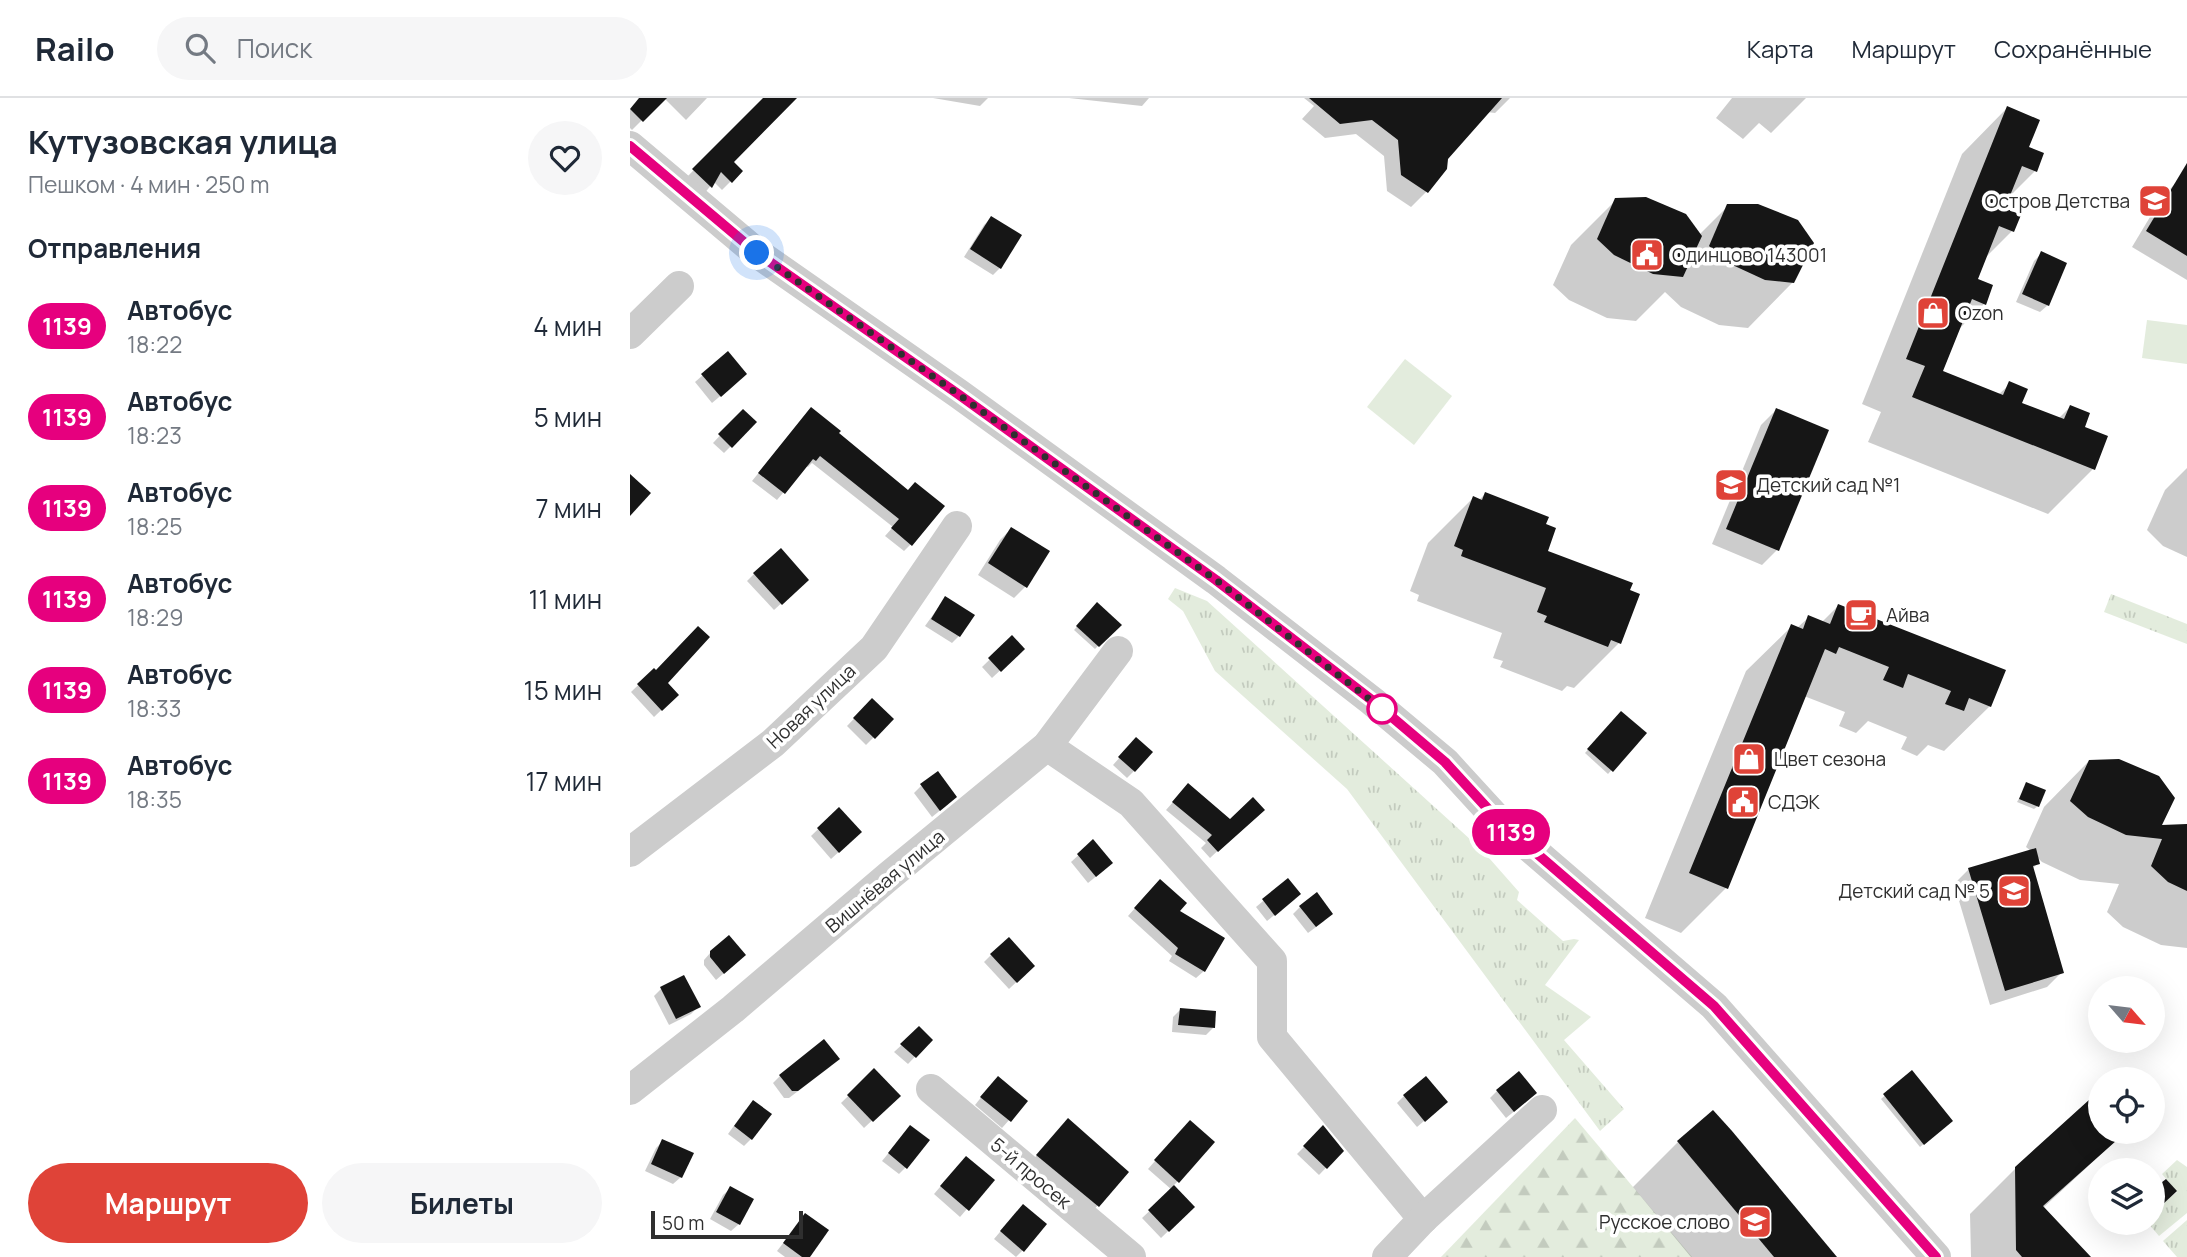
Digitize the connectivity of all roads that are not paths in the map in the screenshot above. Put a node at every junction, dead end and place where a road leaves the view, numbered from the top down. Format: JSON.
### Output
{"nodes":[{"id":1,"x":630,"y":146,"type":"edge"},
{"id":2,"x":679,"y":286,"type":"dead end"},
{"id":3,"x":630,"y":334,"type":"edge"},
{"id":4,"x":957,"y":526,"type":"dead end"},
{"id":5,"x":1118,"y":651,"type":"dead end"},
{"id":6,"x":1047,"y":746,"type":"junction"},
{"id":7,"x":630,"y":852,"type":"edge"},
{"id":8,"x":931,"y":1089,"type":"dead end"},
{"id":9,"x":630,"y":1090,"type":"edge"},
{"id":10,"x":1542,"y":1110,"type":"dead end"},
{"id":11,"x":1423,"y":1219,"type":"junction"},
{"id":12,"x":1131,"y":1257,"type":"edge"},
{"id":13,"x":1387,"y":1257,"type":"edge"},
{"id":14,"x":1936,"y":1257,"type":"edge"}],
"edges":[{"from":1,"to":14,"type":"street"},
{"from":2,"to":3,"type":"street"},
{"from":4,"to":7,"type":"street","name":"Новая улица"},
{"from":5,"to":6,"type":"street","name":"Вишнёвая улица"},
{"from":6,"to":9,"type":"street","name":"Вишнёвая улица"},
{"from":6,"to":11,"type":"street"},
{"from":8,"to":12,"type":"street","name":"5-й просек"},
{"from":10,"to":11,"type":"street"},
{"from":11,"to":13,"type":"street"}]}
